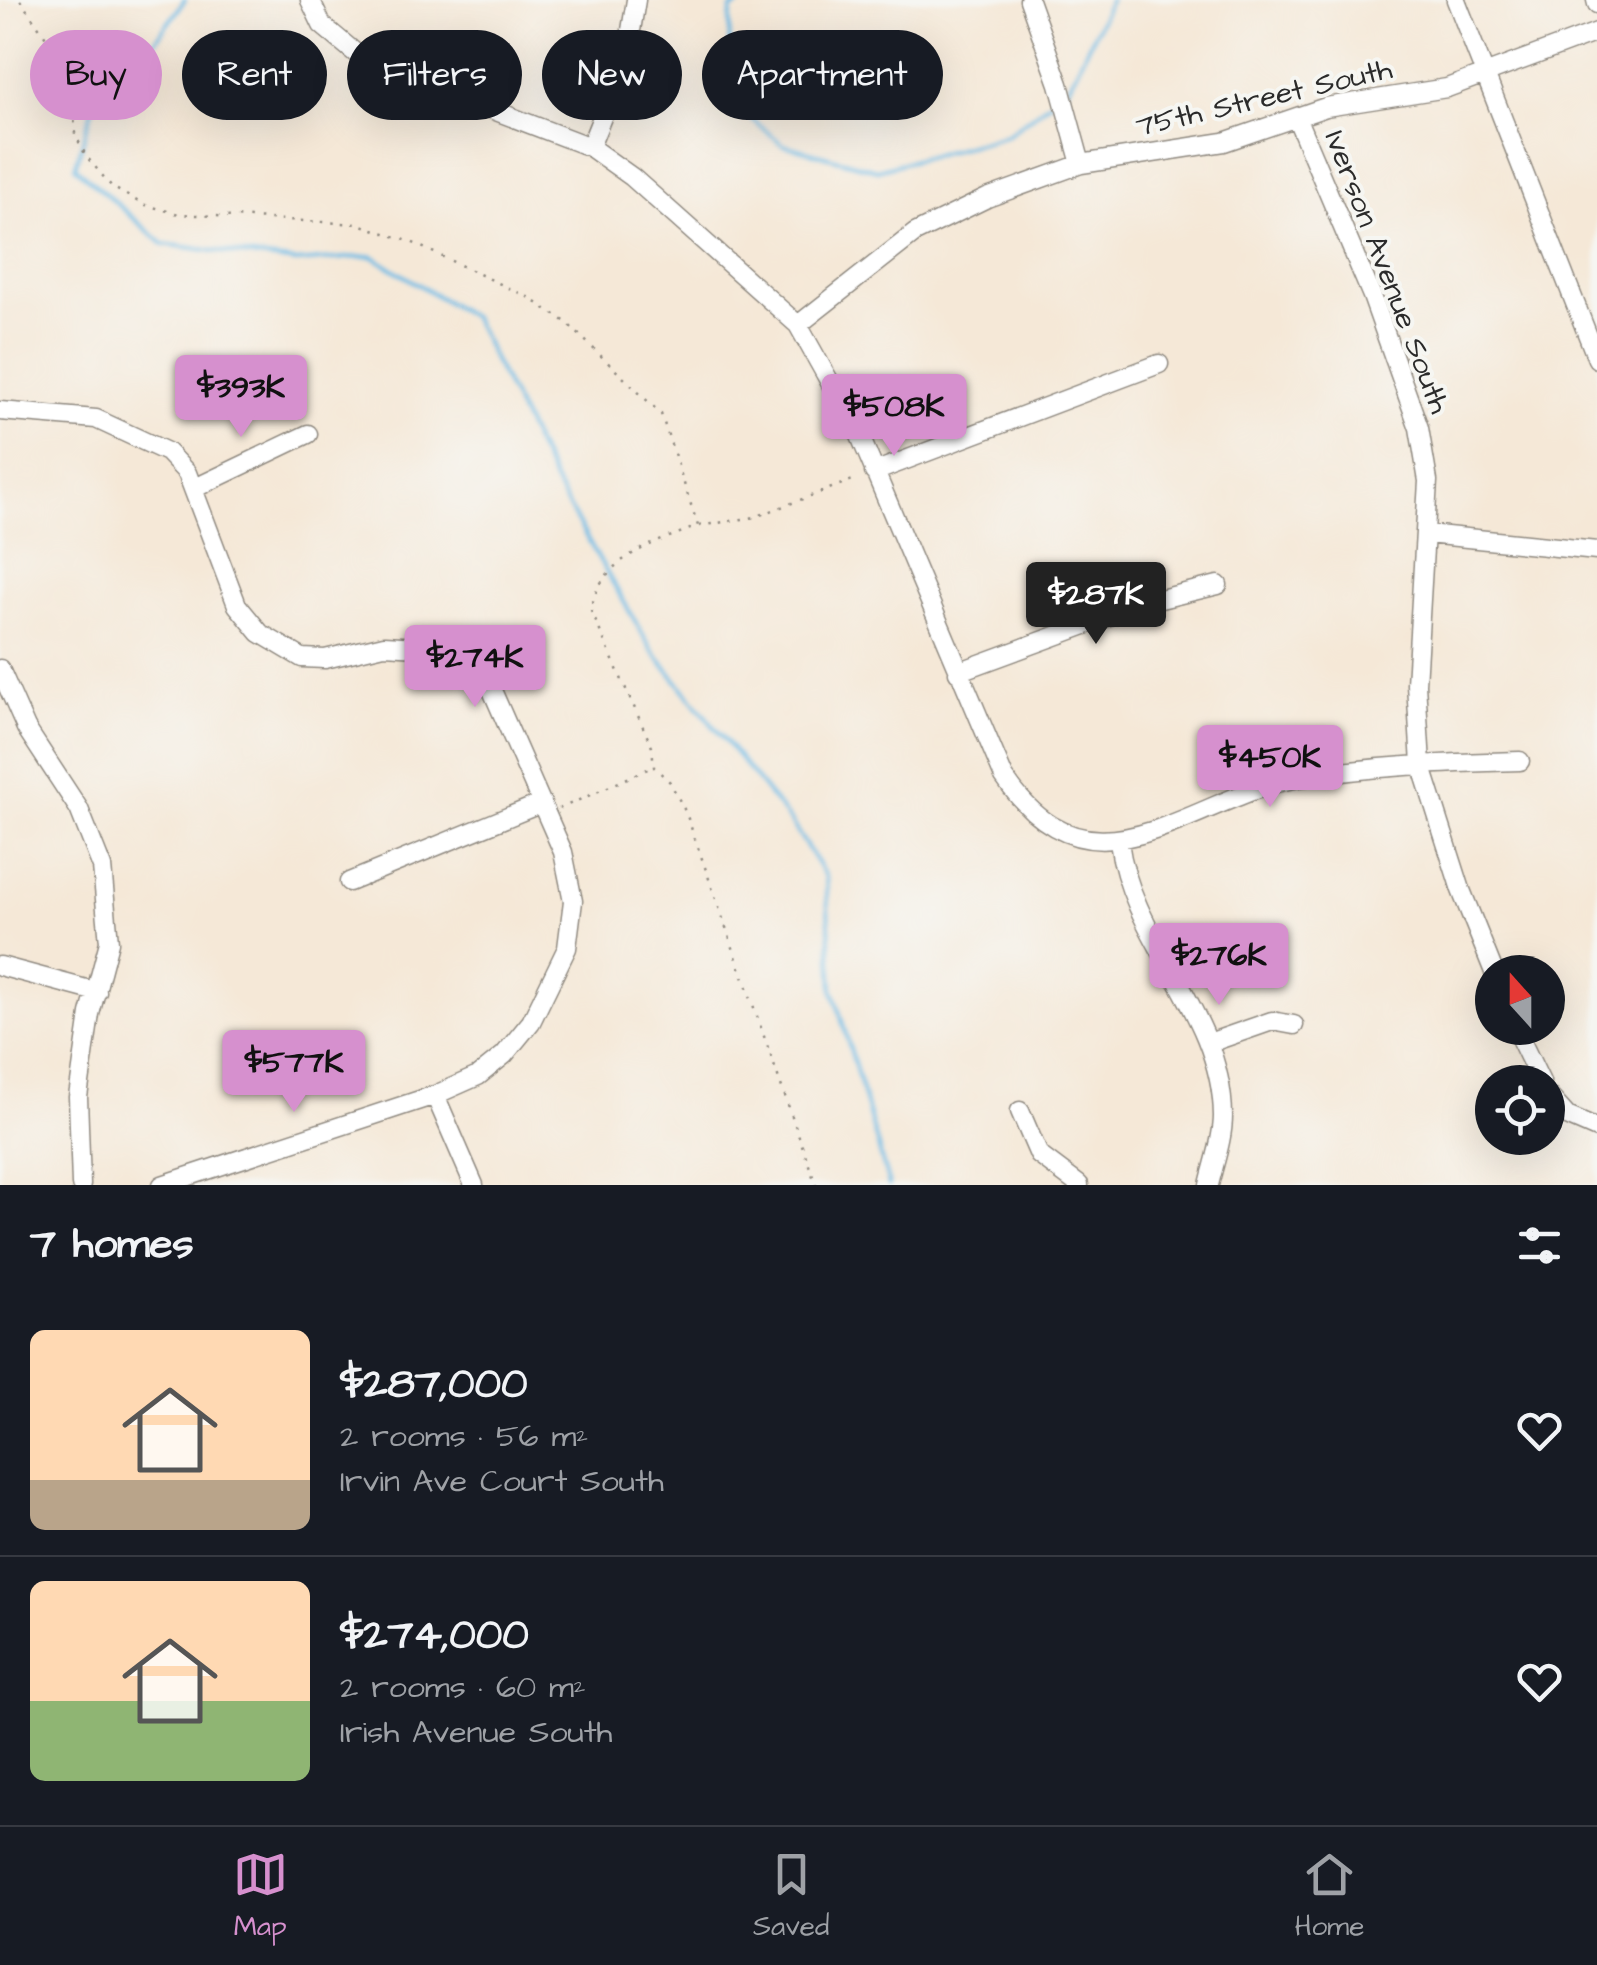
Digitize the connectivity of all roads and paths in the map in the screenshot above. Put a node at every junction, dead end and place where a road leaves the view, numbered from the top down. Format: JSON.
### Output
{"nodes":[{"id":1,"x":20,"y":0,"type":"edge"},
{"id":2,"x":310,"y":0,"type":"edge"},
{"id":3,"x":636,"y":0,"type":"edge"},
{"id":4,"x":1028,"y":0,"type":"edge"},
{"id":5,"x":1456,"y":0,"type":"edge"},
{"id":6,"x":1597,"y":32,"type":"edge"},
{"id":7,"x":1485,"y":73,"type":"junction"},
{"id":8,"x":1297,"y":119,"type":"junction"},
{"id":9,"x":590,"y":147,"type":"junction"},
{"id":10,"x":1081,"y":164,"type":"junction"},
{"id":11,"x":798,"y":325,"type":"junction"},
{"id":12,"x":1597,"y":360,"type":"edge"},
{"id":13,"x":1158,"y":364,"type":"dead end"},
{"id":14,"x":0,"y":410,"type":"edge"},
{"id":15,"x":308,"y":434,"type":"dead end"},
{"id":16,"x":874,"y":472,"type":"junction"},
{"id":17,"x":193,"y":488,"type":"junction"},
{"id":18,"x":698,"y":526,"type":"junction"},
{"id":19,"x":1428,"y":534,"type":"junction"},
{"id":20,"x":1597,"y":552,"type":"edge"},
{"id":21,"x":1218,"y":584,"type":"dead end"},
{"id":22,"x":0,"y":669,"type":"edge"},
{"id":23,"x":958,"y":672,"type":"junction"},
{"id":24,"x":1520,"y":761,"type":"dead end"},
{"id":25,"x":1421,"y":764,"type":"junction"},
{"id":26,"x":654,"y":767,"type":"junction"},
{"id":27,"x":544,"y":809,"type":"junction"},
{"id":28,"x":1119,"y":842,"type":"junction"},
{"id":29,"x":348,"y":882,"type":"dead end"},
{"id":30,"x":1487,"y":955,"type":"edge"},
{"id":31,"x":0,"y":966,"type":"edge"},
{"id":32,"x":97,"y":992,"type":"junction"},
{"id":33,"x":1294,"y":1025,"type":"dead end"},
{"id":34,"x":1209,"y":1044,"type":"junction"},
{"id":35,"x":435,"y":1095,"type":"junction"},
{"id":36,"x":1020,"y":1110,"type":"dead end"},
{"id":37,"x":1565,"y":1114,"type":"edge"},
{"id":38,"x":1597,"y":1128,"type":"edge"},
{"id":39,"x":81,"y":1185,"type":"edge"},
{"id":40,"x":162,"y":1185,"type":"edge"},
{"id":41,"x":474,"y":1185,"type":"edge"},
{"id":42,"x":816,"y":1185,"type":"edge"},
{"id":43,"x":1079,"y":1185,"type":"edge"},
{"id":44,"x":1209,"y":1185,"type":"edge"}],
"edges":[{"from":1,"to":18,"type":"path"},
{"from":2,"to":9,"type":"street"},
{"from":3,"to":9,"type":"street"},
{"from":4,"to":10,"type":"street"},
{"from":5,"to":7,"type":"street"},
{"from":6,"to":7,"type":"street","name":"75th Street South"},
{"from":7,"to":8,"type":"street","name":"75th Street South"},
{"from":7,"to":12,"type":"street"},
{"from":8,"to":10,"type":"street","name":"75th Street South"},
{"from":8,"to":19,"type":"street","name":"Iverson Avenue South"},
{"from":9,"to":11,"type":"street"},
{"from":10,"to":11,"type":"street","name":"75th Street South"},
{"from":11,"to":16,"type":"street"},
{"from":13,"to":16,"type":"street"},
{"from":14,"to":17,"type":"street"},
{"from":15,"to":17,"type":"street"},
{"from":16,"to":18,"type":"path"},
{"from":16,"to":23,"type":"street"},
{"from":17,"to":27,"type":"street"},
{"from":18,"to":26,"type":"path"},
{"from":19,"to":20,"type":"street"},
{"from":19,"to":25,"type":"street","name":"Iverson Avenue South"},
{"from":21,"to":23,"type":"street"},
{"from":22,"to":32,"type":"street"},
{"from":23,"to":28,"type":"street"},
{"from":24,"to":25,"type":"street"},
{"from":25,"to":28,"type":"street"},
{"from":25,"to":30,"type":"street","name":"Iverson Avenue South"},
{"from":26,"to":27,"type":"path"},
{"from":26,"to":42,"type":"path"},
{"from":27,"to":29,"type":"street"},
{"from":27,"to":35,"type":"street"},
{"from":28,"to":34,"type":"street"},
{"from":31,"to":32,"type":"street"},
{"from":32,"to":39,"type":"street"},
{"from":33,"to":34,"type":"street"},
{"from":34,"to":44,"type":"street"},
{"from":35,"to":40,"type":"street"},
{"from":35,"to":41,"type":"street"},
{"from":36,"to":43,"type":"street"},
{"from":37,"to":38,"type":"street"}]}
